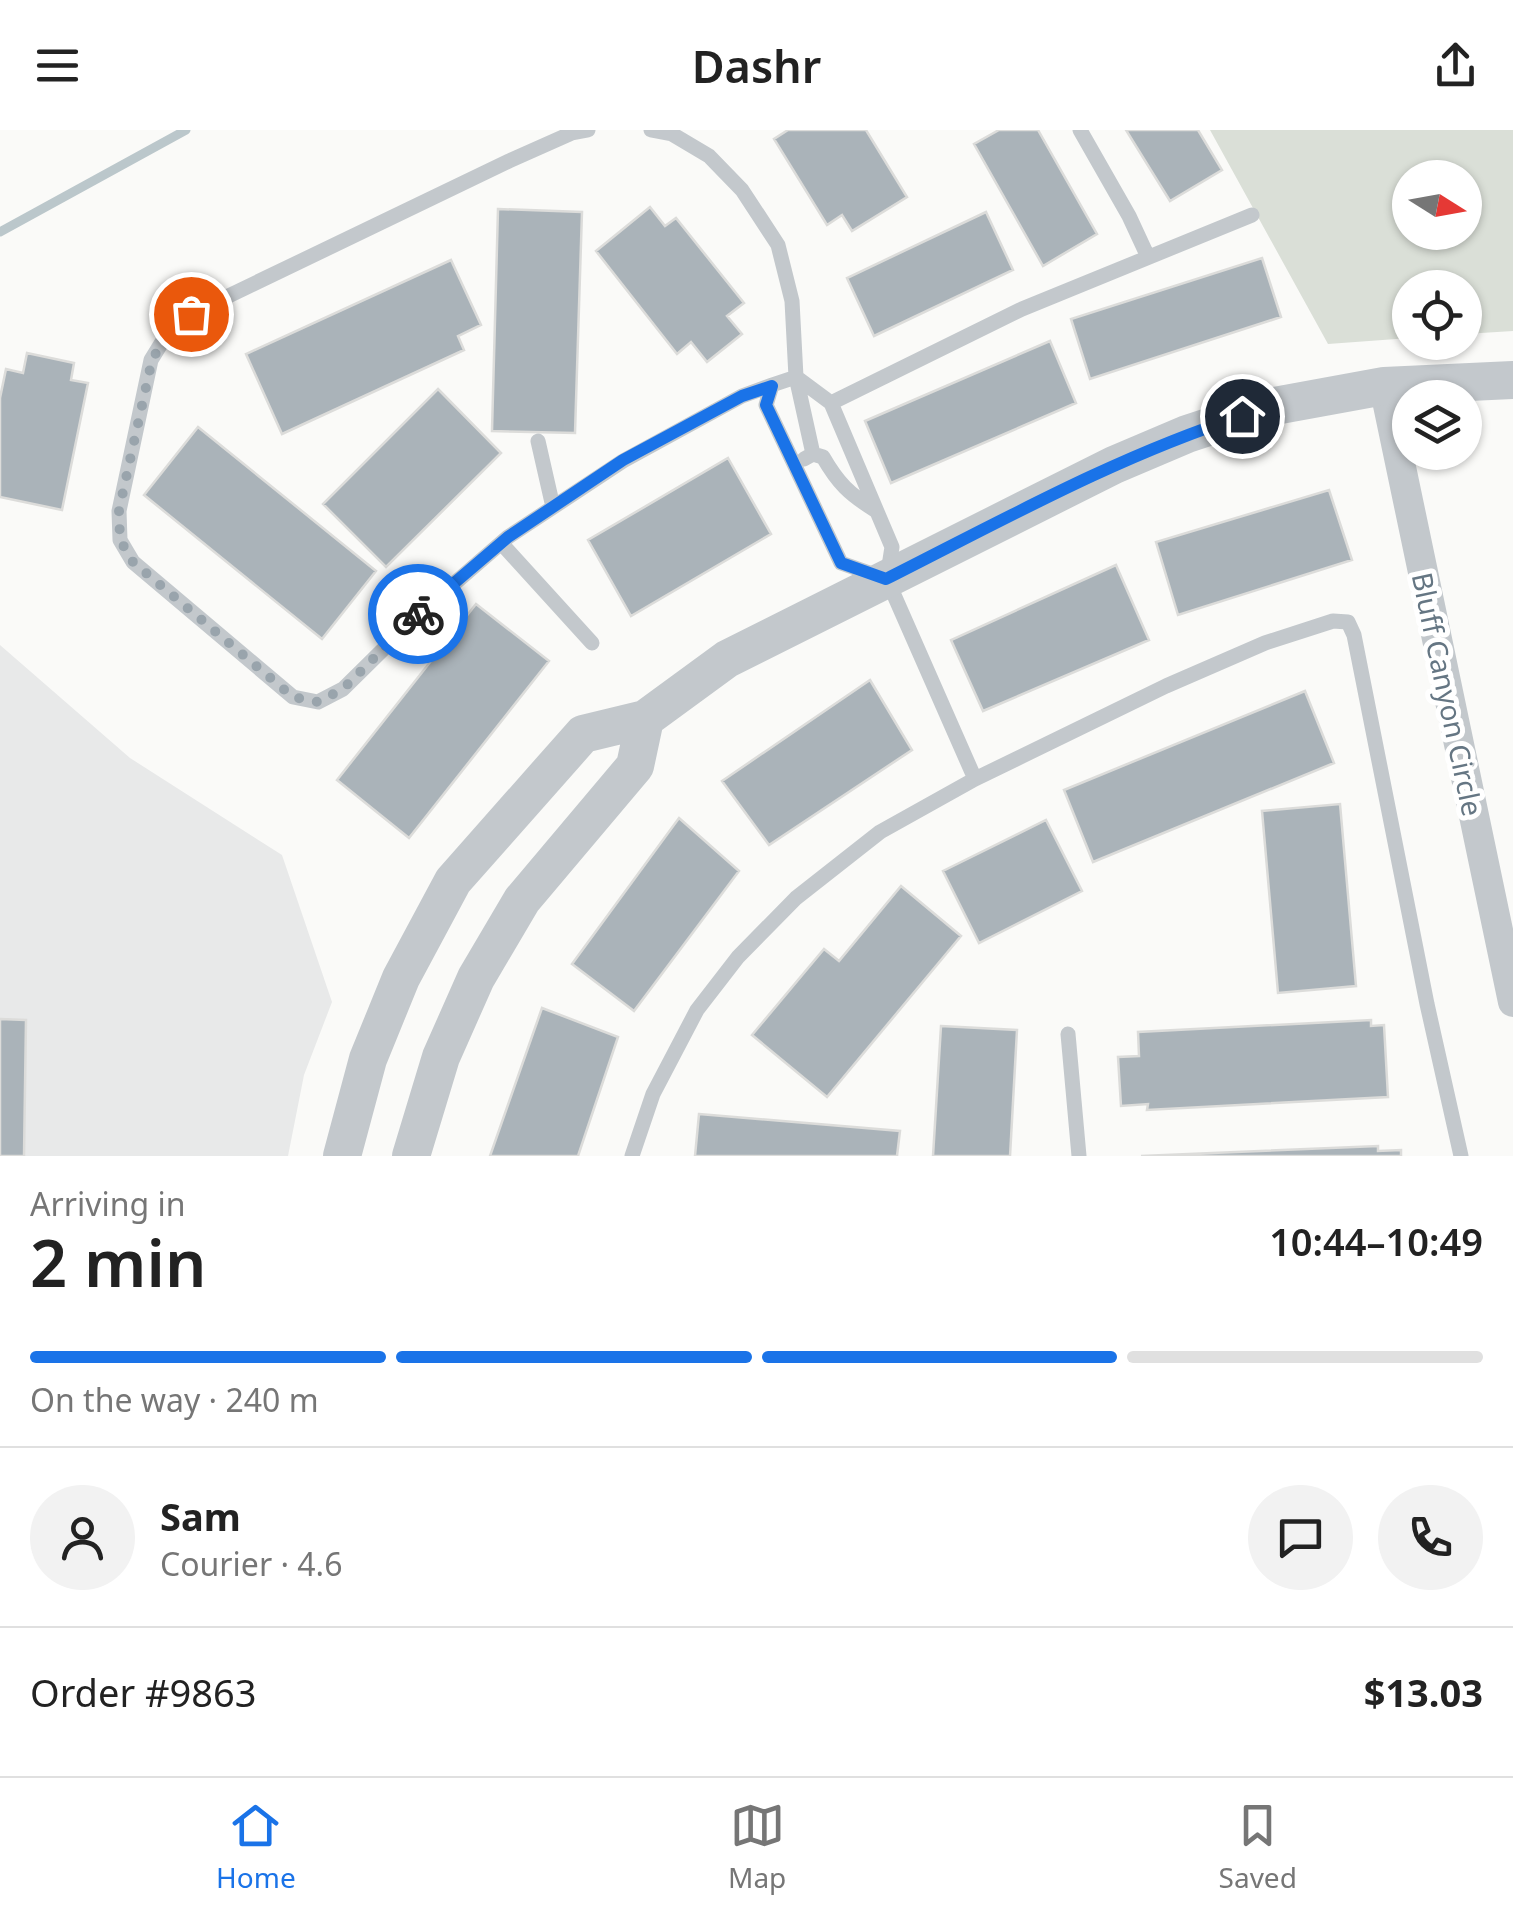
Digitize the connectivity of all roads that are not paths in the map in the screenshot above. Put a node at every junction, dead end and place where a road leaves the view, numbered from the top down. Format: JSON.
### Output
{"nodes":[{"id":1,"x":588,"y":130,"type":"edge"},
{"id":2,"x":651,"y":130,"type":"edge"},
{"id":3,"x":1080,"y":130,"type":"edge"},
{"id":4,"x":1252,"y":215,"type":"dead end"},
{"id":5,"x":1148,"y":257,"type":"junction"},
{"id":6,"x":796,"y":377,"type":"junction"},
{"id":7,"x":1513,"y":380,"type":"edge"},
{"id":8,"x":772,"y":386,"type":"junction"},
{"id":9,"x":1384,"y":386,"type":"junction"},
{"id":10,"x":832,"y":403,"type":"junction"},
{"id":11,"x":538,"y":441,"type":"dead end"},
{"id":12,"x":813,"y":454,"type":"junction"},
{"id":13,"x":794,"y":464,"type":"junction"},
{"id":14,"x":553,"y":507,"type":"junction"},
{"id":15,"x":875,"y":510,"type":"junction"},
{"id":16,"x":500,"y":543,"type":"junction"},
{"id":17,"x":886,"y":579,"type":"junction"},
{"id":18,"x":592,"y":643,"type":"dead end"},
{"id":19,"x":645,"y":720,"type":"junction"},
{"id":20,"x":975,"y":779,"type":"junction"},
{"id":21,"x":1513,"y":1002,"type":"edge"},
{"id":22,"x":1068,"y":1034,"type":"dead end"},
{"id":23,"x":342,"y":1156,"type":"edge"},
{"id":24,"x":412,"y":1156,"type":"edge"},
{"id":25,"x":632,"y":1156,"type":"edge"},
{"id":26,"x":1079,"y":1156,"type":"edge"},
{"id":27,"x":1461,"y":1156,"type":"edge"}],
"edges":[{"from":1,"to":16,"type":"lane"},
{"from":2,"to":6,"type":"lane"},
{"from":3,"to":5,"type":"lane"},
{"from":4,"to":5,"type":"lane"},
{"from":5,"to":10,"type":"lane"},
{"from":6,"to":8,"type":"lane"},
{"from":6,"to":10,"type":"lane"},
{"from":6,"to":12,"type":"lane"},
{"from":7,"to":9,"type":"street"},
{"from":8,"to":13,"type":"lane"},
{"from":8,"to":14,"type":"lane"},
{"from":9,"to":17,"type":"street"},
{"from":9,"to":21,"type":"street","name":"Bluff Canyon Circle"},
{"from":10,"to":15,"type":"lane"},
{"from":11,"to":14,"type":"lane"},
{"from":12,"to":13,"type":"lane"},
{"from":12,"to":15,"type":"lane"},
{"from":13,"to":17,"type":"lane"},
{"from":14,"to":16,"type":"lane"},
{"from":15,"to":17,"type":"lane"},
{"from":16,"to":18,"type":"lane"},
{"from":17,"to":19,"type":"street"},
{"from":17,"to":20,"type":"lane"},
{"from":19,"to":23,"type":"street"},
{"from":19,"to":24,"type":"street"},
{"from":20,"to":25,"type":"lane"},
{"from":20,"to":27,"type":"lane"},
{"from":22,"to":26,"type":"lane"}]}
